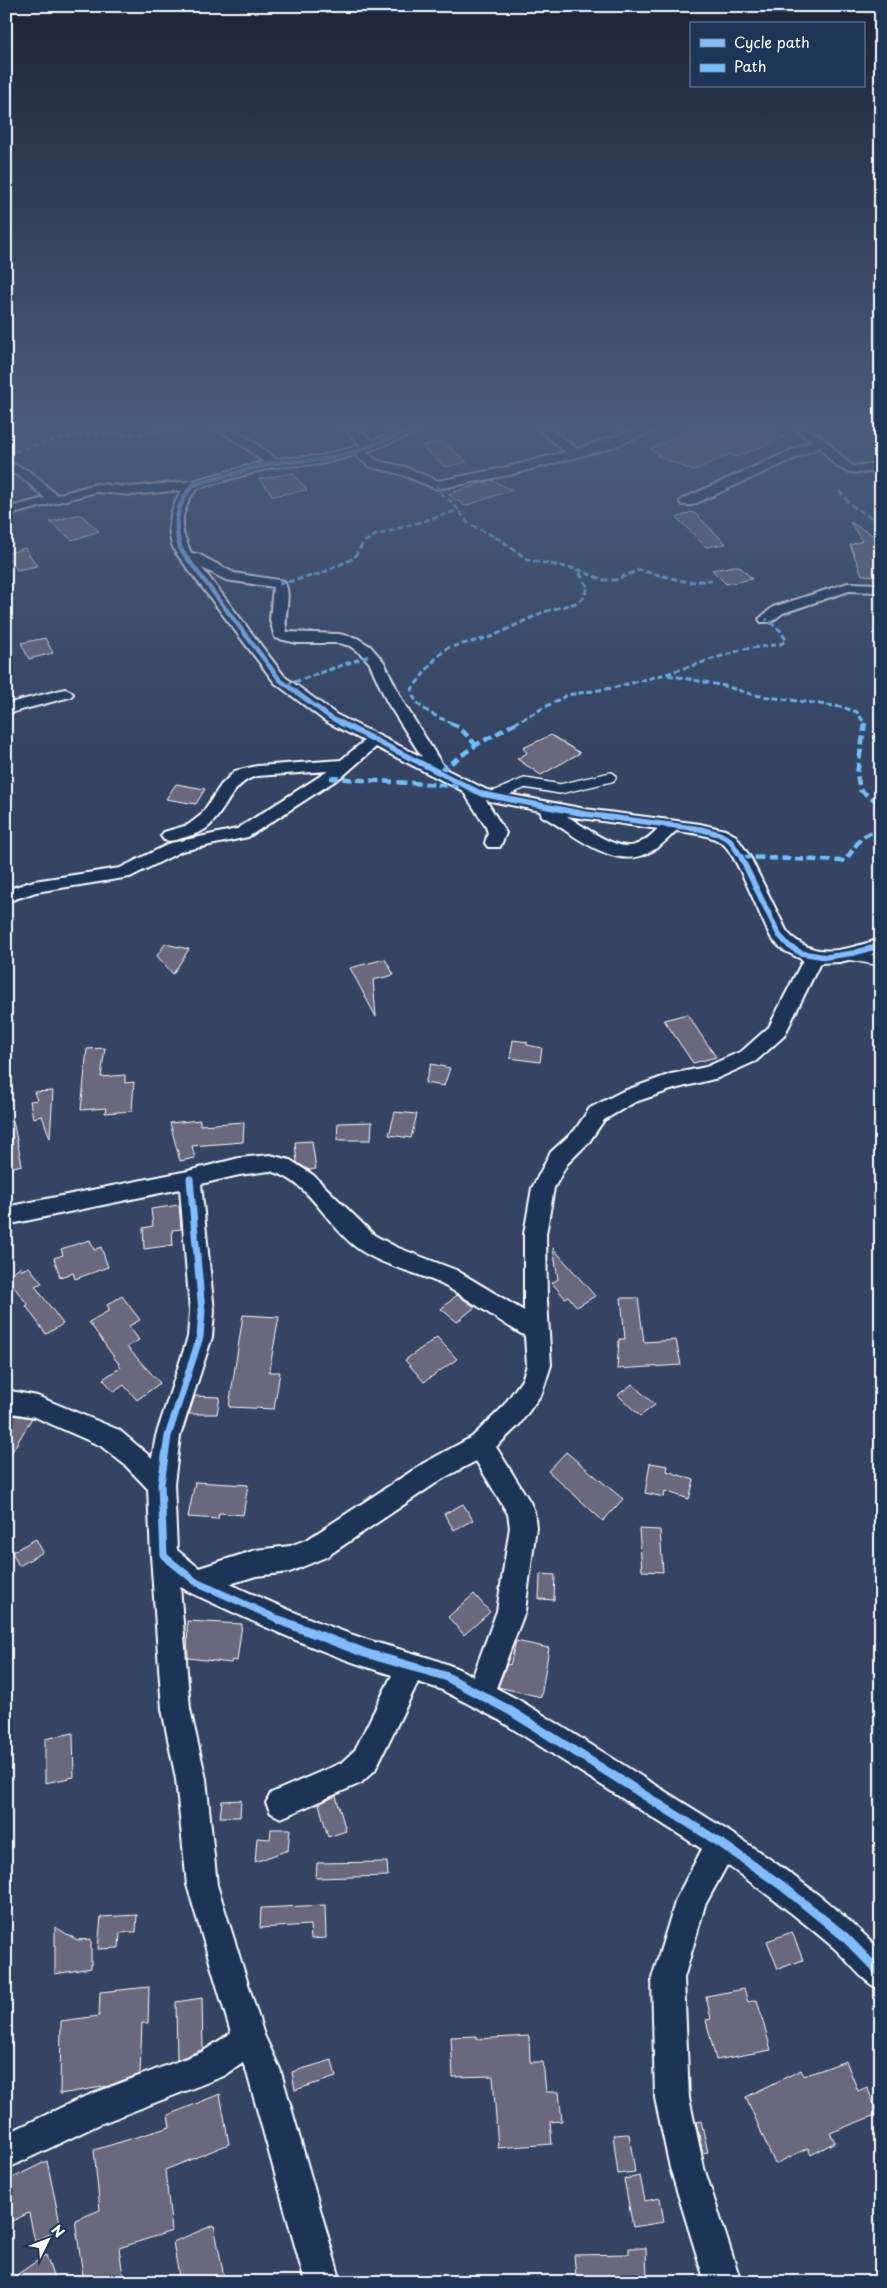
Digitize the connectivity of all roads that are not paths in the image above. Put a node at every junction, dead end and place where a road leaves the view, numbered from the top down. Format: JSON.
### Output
{"nodes":[{"id":1,"x":176,"y":535,"type":"edge"},
{"id":2,"x":181,"y":550,"type":"junction"},
{"id":3,"x":881,"y":588,"type":"edge"},
{"id":4,"x":766,"y":619,"type":"dead end"},
{"id":5,"x":65,"y":694,"type":"dead end"},
{"id":6,"x":6,"y":709,"type":"edge"},
{"id":7,"x":374,"y":740,"type":"junction"},
{"id":8,"x":348,"y":765,"type":"junction"},
{"id":9,"x":437,"y":770,"type":"junction"},
{"id":10,"x":611,"y":777,"type":"dead end"},
{"id":11,"x":471,"y":790,"type":"junction"},
{"id":12,"x":492,"y":796,"type":"junction"},
{"id":13,"x":530,"y":803,"type":"junction"},
{"id":14,"x":671,"y":827,"type":"junction"},
{"id":15,"x":494,"y":843,"type":"dead end"},
{"id":16,"x":150,"y":861,"type":"junction"},
{"id":17,"x":6,"y":896,"type":"edge"},
{"id":18,"x":881,"y":945,"type":"edge"},
{"id":19,"x":848,"y":955,"type":"junction"},
{"id":20,"x":813,"y":958,"type":"junction"},
{"id":21,"x":881,"y":961,"type":"edge"},
{"id":22,"x":190,"y":1179,"type":"junction"},
{"id":23,"x":6,"y":1216,"type":"edge"},
{"id":24,"x":536,"y":1330,"type":"junction"},
{"id":25,"x":6,"y":1401,"type":"edge"},
{"id":26,"x":481,"y":1445,"type":"junction"},
{"id":27,"x":161,"y":1484,"type":"junction"},
{"id":28,"x":164,"y":1556,"type":"junction"},
{"id":29,"x":196,"y":1582,"type":"junction"},
{"id":30,"x":411,"y":1666,"type":"junction"},
{"id":31,"x":480,"y":1694,"type":"junction"},
{"id":32,"x":281,"y":1803,"type":"dead end"},
{"id":33,"x":722,"y":1844,"type":"junction"},
{"id":34,"x":881,"y":1974,"type":"edge"},
{"id":35,"x":249,"y":2040,"type":"junction"},
{"id":36,"x":6,"y":2152,"type":"edge"},
{"id":37,"x":323,"y":2282,"type":"edge"},
{"id":38,"x":723,"y":2282,"type":"edge"}],
"edges":[{"from":1,"to":2,"type":"street"},
{"from":2,"to":7,"type":"street"},
{"from":2,"to":9,"type":"street"},
{"from":3,"to":4,"type":"street"},
{"from":5,"to":6,"type":"street"},
{"from":7,"to":8,"type":"street"},
{"from":7,"to":9,"type":"street"},
{"from":8,"to":16,"type":"street"},
{"from":8,"to":16,"type":"street"},
{"from":9,"to":11,"type":"street"},
{"from":10,"to":12,"type":"lane"},
{"from":11,"to":12,"type":"street"},
{"from":11,"to":15,"type":"street"},
{"from":12,"to":13,"type":"street"},
{"from":13,"to":14,"type":"street"},
{"from":13,"to":14,"type":"street"},
{"from":14,"to":20,"type":"street"},
{"from":16,"to":17,"type":"street"},
{"from":18,"to":19,"type":"street"},
{"from":19,"to":20,"type":"street"},
{"from":19,"to":21,"type":"lane"},
{"from":20,"to":24,"type":"street"},
{"from":22,"to":23,"type":"street"},
{"from":22,"to":24,"type":"street"},
{"from":22,"to":27,"type":"street"},
{"from":24,"to":26,"type":"street"},
{"from":25,"to":27,"type":"street"},
{"from":26,"to":29,"type":"street"},
{"from":26,"to":31,"type":"street"},
{"from":27,"to":28,"type":"street"},
{"from":28,"to":29,"type":"street"},
{"from":28,"to":35,"type":"street"},
{"from":29,"to":30,"type":"street"},
{"from":30,"to":31,"type":"street"},
{"from":30,"to":32,"type":"street"},
{"from":31,"to":33,"type":"street"},
{"from":33,"to":34,"type":"street"},
{"from":33,"to":38,"type":"street"},
{"from":35,"to":36,"type":"street"},
{"from":35,"to":37,"type":"street"}]}
